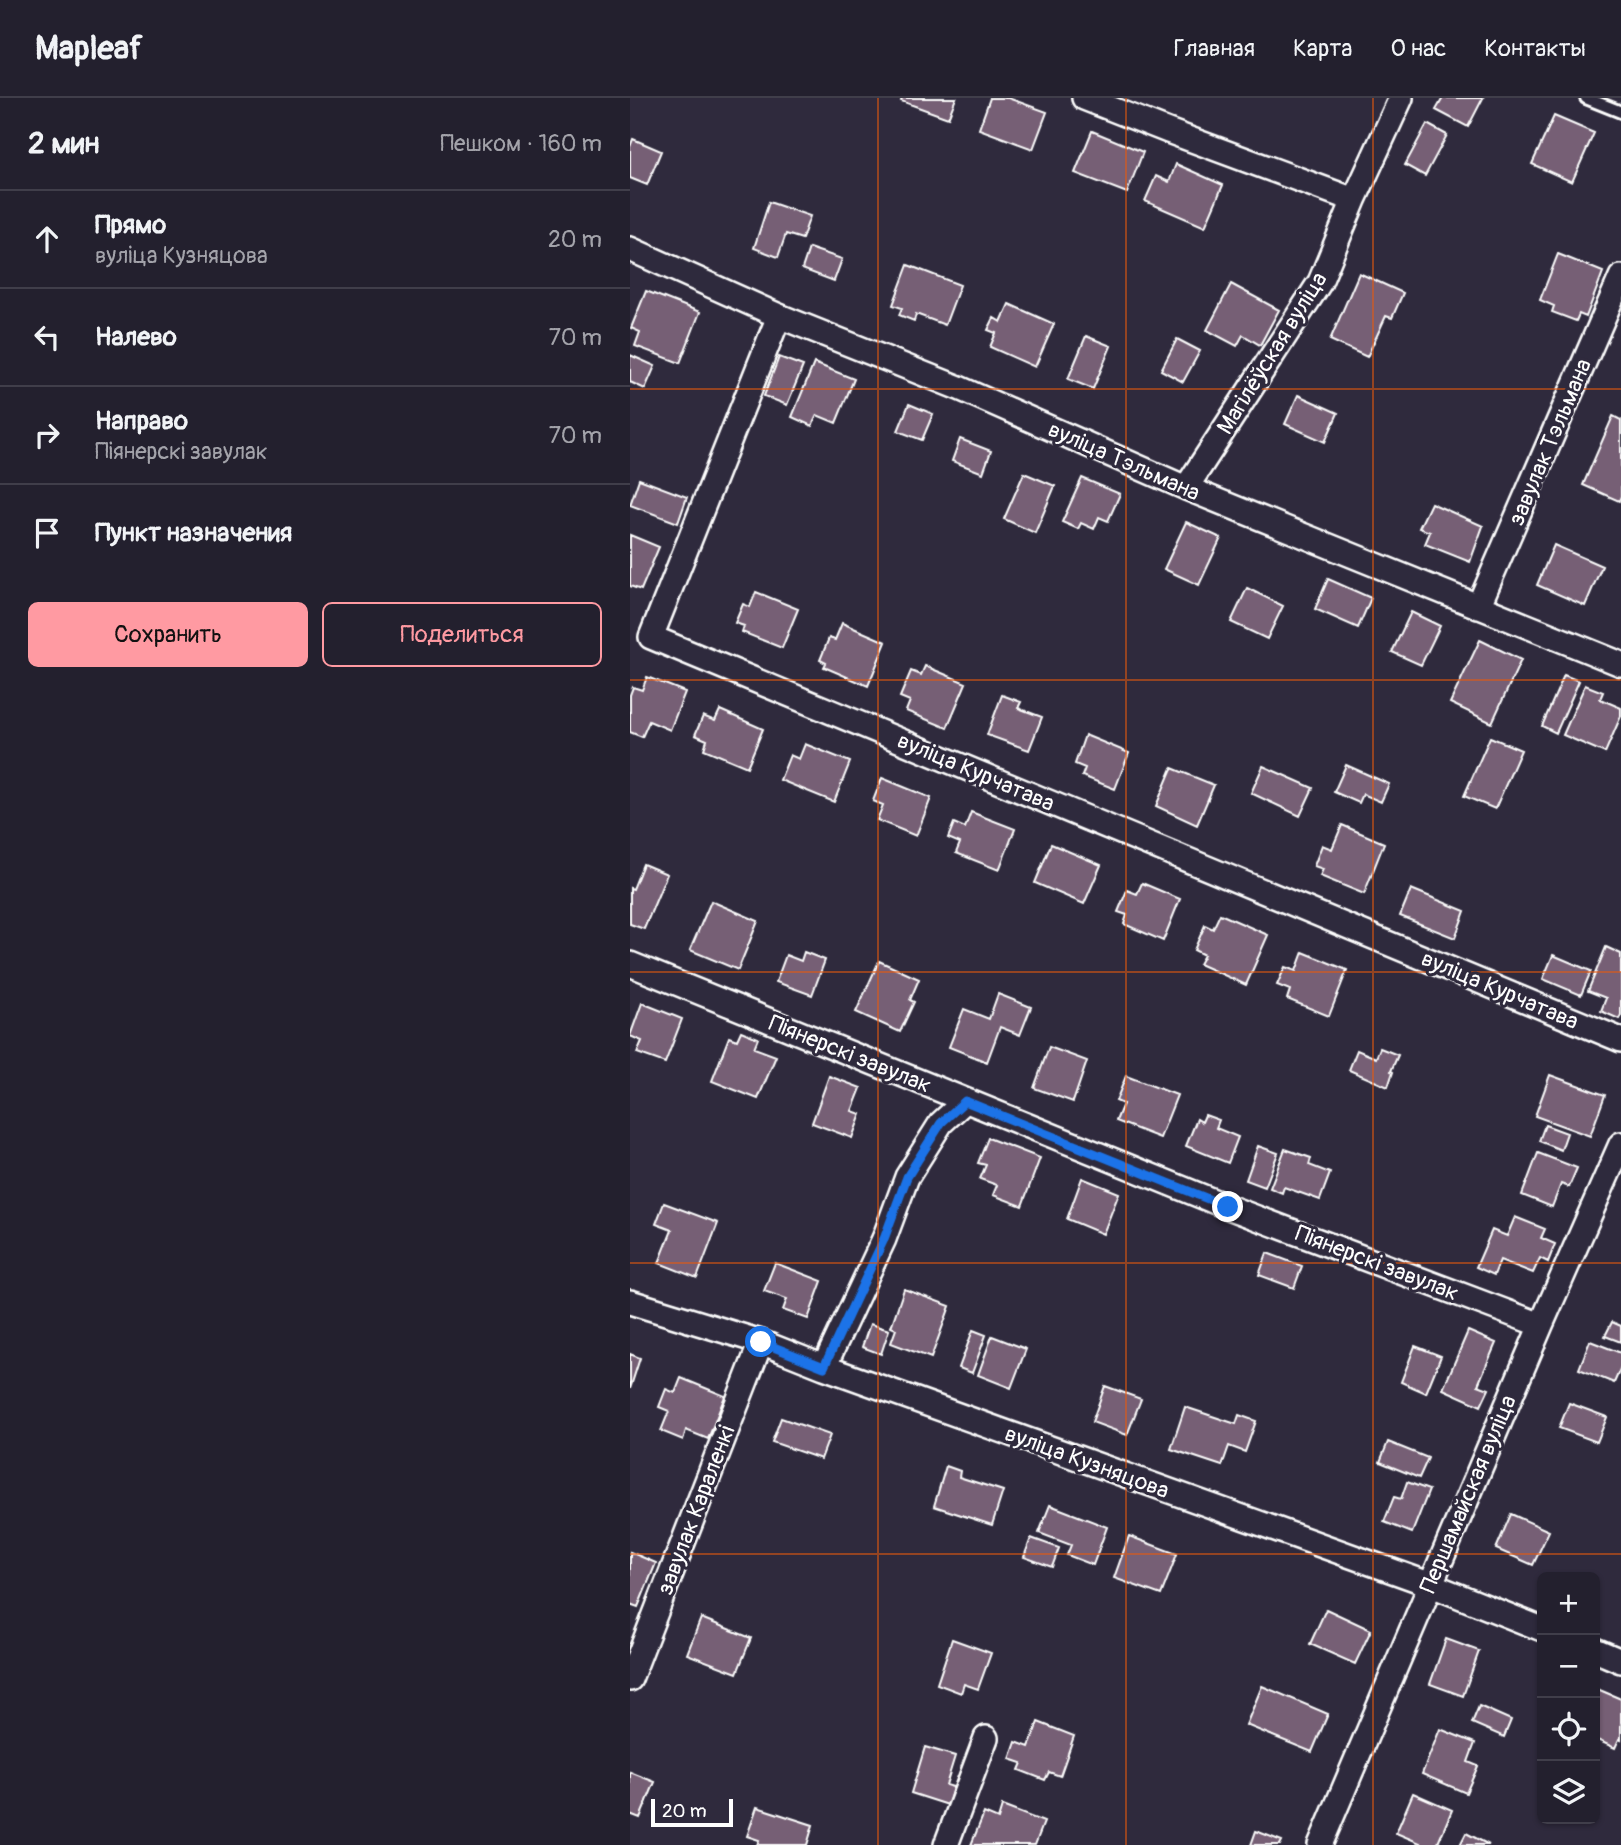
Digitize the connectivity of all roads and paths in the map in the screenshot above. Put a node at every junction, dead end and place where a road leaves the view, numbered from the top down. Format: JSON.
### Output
{"nodes":[{"id":1,"x":1084,"y":98,"type":"edge"},
{"id":2,"x":1401,"y":98,"type":"edge"},
{"id":3,"x":1586,"y":98,"type":"edge"},
{"id":4,"x":1621,"y":112,"type":"edge"},
{"id":5,"x":1354,"y":200,"type":"junction"},
{"id":6,"x":630,"y":248,"type":"edge"},
{"id":7,"x":1621,"y":277,"type":"edge"},
{"id":8,"x":779,"y":316,"type":"junction"},
{"id":9,"x":1186,"y":488,"type":"junction"},
{"id":10,"x":1478,"y":607,"type":"junction"},
{"id":11,"x":1621,"y":664,"type":"edge"},
{"id":12,"x":630,"y":964,"type":"edge"},
{"id":13,"x":1621,"y":1040,"type":"edge"},
{"id":14,"x":965,"y":1101,"type":"junction"},
{"id":15,"x":1621,"y":1144,"type":"edge"},
{"id":16,"x":630,"y":1302,"type":"edge"},
{"id":17,"x":1541,"y":1325,"type":"junction"},
{"id":18,"x":761,"y":1342,"type":"junction"},
{"id":19,"x":824,"y":1367,"type":"junction"},
{"id":20,"x":1429,"y":1584,"type":"junction"},
{"id":21,"x":1537,"y":1627,"type":"edge"},
{"id":22,"x":1600,"y":1652,"type":"edge"},
{"id":23,"x":1621,"y":1661,"type":"edge"},
{"id":24,"x":630,"y":1679,"type":"edge"},
{"id":25,"x":986,"y":1738,"type":"dead end"},
{"id":26,"x":946,"y":1845,"type":"edge"},
{"id":27,"x":1320,"y":1845,"type":"edge"}],
"edges":[{"from":1,"to":5,"type":"street"},
{"from":2,"to":5,"type":"street","name":"Магілёўская вуліца"},
{"from":3,"to":4,"type":"lane"},
{"from":5,"to":9,"type":"street","name":"Магілёўская вуліца"},
{"from":6,"to":8,"type":"street","name":"вуліца Тэльмана"},
{"from":7,"to":10,"type":"street","name":"завулак Тэльмана"},
{"from":8,"to":9,"type":"street","name":"вуліца Тэльмана"},
{"from":8,"to":13,"type":"street","name":"вуліца Курчатава"},
{"from":9,"to":10,"type":"street","name":"вуліца Тэльмана"},
{"from":10,"to":11,"type":"street","name":"вуліца Тэльмана"},
{"from":12,"to":14,"type":"street","name":"Піянерскі завулак"},
{"from":14,"to":17,"type":"street","name":"Піянерскі завулак"},
{"from":14,"to":19,"type":"street"},
{"from":15,"to":17,"type":"street","name":"Першамайская вуліца"},
{"from":16,"to":18,"type":"street","name":"вуліца Кузняцова"},
{"from":17,"to":20,"type":"street","name":"Першамайская вуліца"},
{"from":18,"to":19,"type":"street","name":"вуліца Кузняцова"},
{"from":18,"to":24,"type":"street","name":"завулак Караленкі"},
{"from":19,"to":20,"type":"street","name":"вуліца Кузняцова"},
{"from":20,"to":21,"type":"street","name":"вуліца Кузняцова"},
{"from":20,"to":27,"type":"street","name":"Першамайская вуліца"},
{"from":22,"to":23,"type":"street"},
{"from":25,"to":26,"type":"street"}]}
